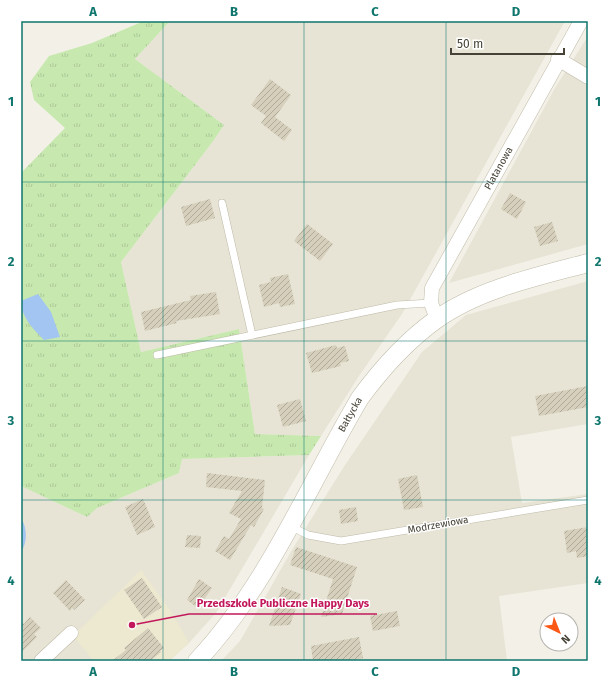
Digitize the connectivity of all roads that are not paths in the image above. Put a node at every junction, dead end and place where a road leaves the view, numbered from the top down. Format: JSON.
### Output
{"nodes":[{"id":1,"x":581,"y":21,"type":"edge"},
{"id":2,"x":558,"y":59,"type":"junction"},
{"id":3,"x":588,"y":77,"type":"edge"},
{"id":4,"x":222,"y":203,"type":"dead end"},
{"id":5,"x":588,"y":263,"type":"edge"},
{"id":6,"x":434,"y":311,"type":"junction"},
{"id":7,"x":252,"y":335,"type":"junction"},
{"id":8,"x":157,"y":355,"type":"dead end"},
{"id":9,"x":588,"y":500,"type":"edge"},
{"id":10,"x":290,"y":526,"type":"junction"},
{"id":11,"x":71,"y":633,"type":"dead end"},
{"id":12,"x":41,"y":661,"type":"edge"},
{"id":13,"x":197,"y":661,"type":"edge"}],
"edges":[{"from":1,"to":2,"type":"street","name":"Platanowa"},
{"from":2,"to":3,"type":"street"},
{"from":2,"to":6,"type":"street","name":"Platanowa"},
{"from":4,"to":7,"type":"lane"},
{"from":5,"to":6,"type":"street","name":"Bałtycka"},
{"from":6,"to":7,"type":"lane"},
{"from":6,"to":10,"type":"street","name":"Bałtycka"},
{"from":7,"to":8,"type":"lane"},
{"from":9,"to":10,"type":"lane","name":"Modrzewiowa"},
{"from":10,"to":13,"type":"street","name":"Bałtycka"},
{"from":11,"to":12,"type":"street"}]}
